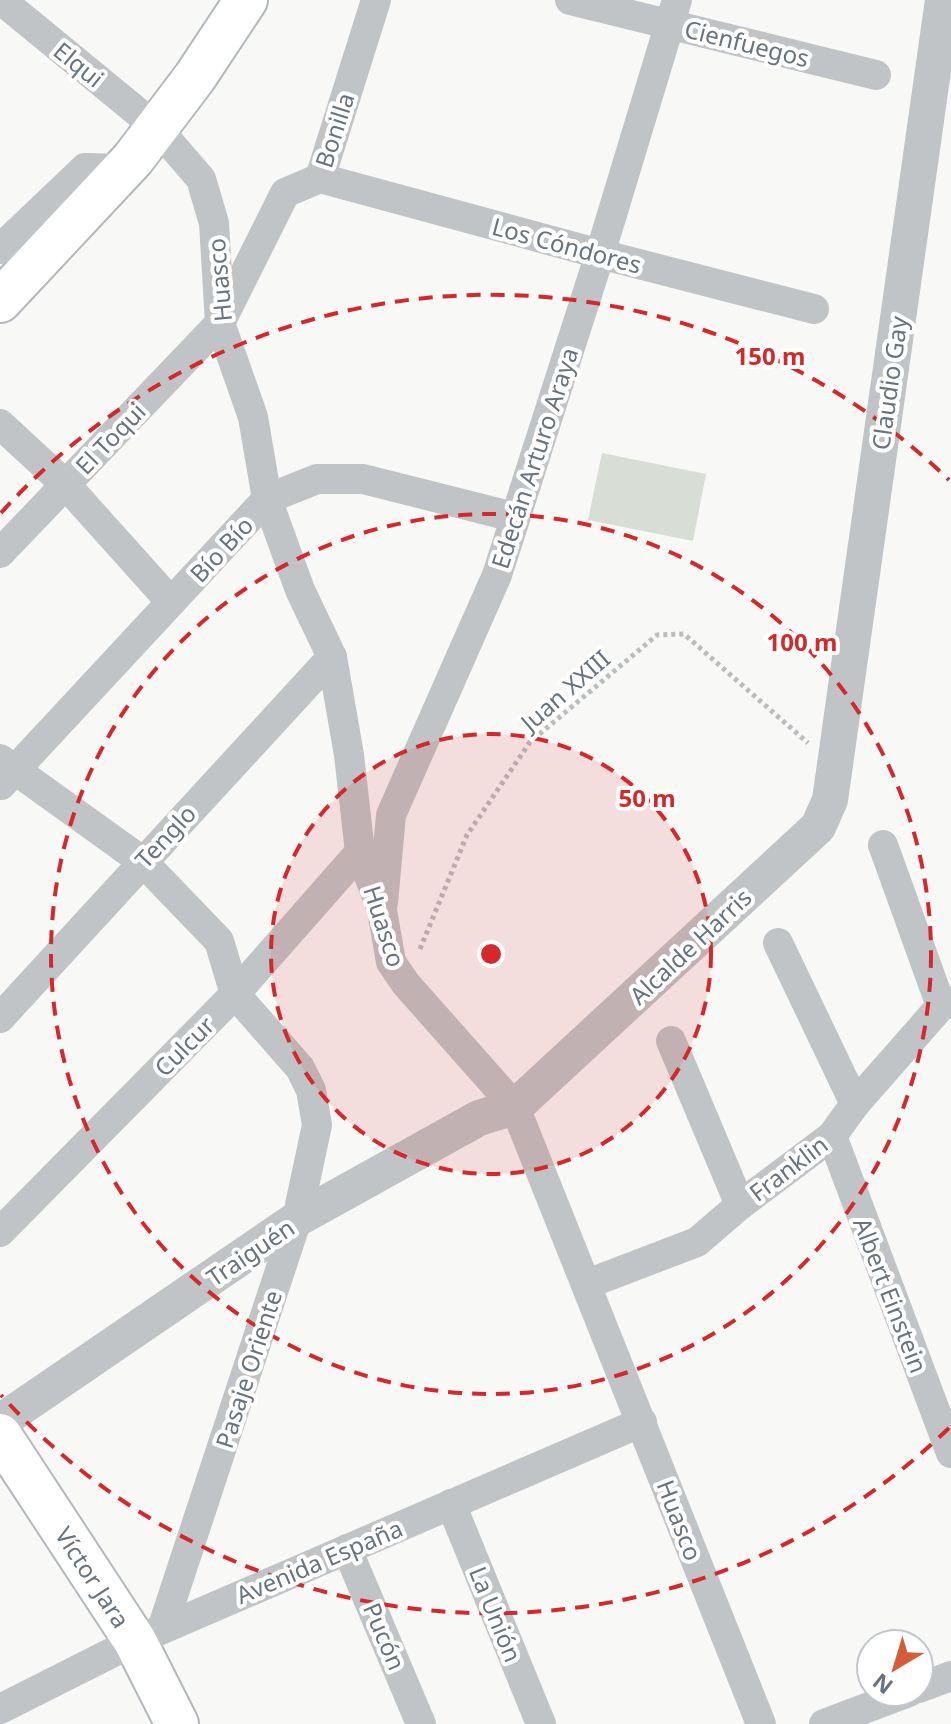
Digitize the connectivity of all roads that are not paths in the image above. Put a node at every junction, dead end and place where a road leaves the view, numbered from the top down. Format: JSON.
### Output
{"nodes":[{"id":1,"x":1,"y":0,"type":"edge"},
{"id":2,"x":246,"y":0,"type":"edge"},
{"id":3,"x":376,"y":0,"type":"edge"},
{"id":4,"x":570,"y":0,"type":"edge"},
{"id":5,"x":943,"y":0,"type":"edge"},
{"id":6,"x":674,"y":12,"type":"edge"},
{"id":7,"x":876,"y":75,"type":"dead end"},
{"id":8,"x":157,"y":128,"type":"junction"},
{"id":9,"x":123,"y":169,"type":"junction"},
{"id":10,"x":320,"y":178,"type":"junction"},
{"id":11,"x":0,"y":249,"type":"edge"},
{"id":12,"x":600,"y":254,"type":"junction"},
{"id":13,"x":0,"y":301,"type":"edge"},
{"id":14,"x":814,"y":309,"type":"dead end"},
{"id":15,"x":220,"y":323,"type":"junction"},
{"id":16,"x":0,"y":424,"type":"edge"},
{"id":17,"x":66,"y":485,"type":"junction"},
{"id":18,"x":267,"y":499,"type":"junction"},
{"id":19,"x":514,"y":517,"type":"junction"},
{"id":20,"x":0,"y":553,"type":"edge"},
{"id":21,"x":171,"y":602,"type":"junction"},
{"id":22,"x":332,"y":657,"type":"junction"},
{"id":23,"x":835,"y":767,"type":"joint"},
{"id":24,"x":5,"y":772,"type":"edge"},
{"id":25,"x":883,"y":845,"type":"dead end"},
{"id":26,"x":360,"y":852,"type":"junction"},
{"id":27,"x":142,"y":861,"type":"junction"},
{"id":28,"x":382,"y":910,"type":"junction"},
{"id":29,"x":778,"y":943,"type":"dead end"},
{"id":30,"x":235,"y":994,"type":"junction"},
{"id":31,"x":946,"y":1004,"type":"edge"},
{"id":32,"x":0,"y":1018,"type":"edge"},
{"id":33,"x":671,"y":1041,"type":"dead end"},
{"id":34,"x":855,"y":1104,"type":"junction"},
{"id":35,"x":515,"y":1107,"type":"junction"},
{"id":36,"x":832,"y":1136,"type":"junction"},
{"id":37,"x":740,"y":1205,"type":"junction"},
{"id":38,"x":297,"y":1219,"type":"junction"},
{"id":39,"x":0,"y":1232,"type":"edge"},
{"id":40,"x":587,"y":1284,"type":"junction"},
{"id":41,"x":0,"y":1422,"type":"edge"},
{"id":42,"x":642,"y":1422,"type":"junction"},
{"id":43,"x":0,"y":1435,"type":"edge"},
{"id":44,"x":951,"y":1453,"type":"edge"},
{"id":45,"x":451,"y":1504,"type":"junction"},
{"id":46,"x":347,"y":1549,"type":"junction"},
{"id":47,"x":148,"y":1635,"type":"junction"},
{"id":48,"x":866,"y":1708,"type":"edge"},
{"id":49,"x":0,"y":1709,"type":"edge"},
{"id":50,"x":177,"y":1724,"type":"edge"},
{"id":51,"x":421,"y":1724,"type":"edge"},
{"id":52,"x":541,"y":1724,"type":"edge"},
{"id":53,"x":761,"y":1724,"type":"edge"},
{"id":54,"x":824,"y":1724,"type":"edge"}],
"edges":[{"from":1,"to":8,"type":"street","name":"Elqui"},
{"from":2,"to":8,"type":"main road"},
{"from":3,"to":10,"type":"street","name":"Bonilla"},
{"from":4,"to":6,"type":"street","name":"Cienfuegos"},
{"from":5,"to":23,"type":"street","name":"Claudio Gay"},
{"from":6,"to":7,"type":"street","name":"Cienfuegos"},
{"from":6,"to":12,"type":"street","name":"Edecán Arturo Araya"},
{"from":8,"to":9,"type":"main road"},
{"from":8,"to":15,"type":"street","name":"Huasco"},
{"from":9,"to":11,"type":"street"},
{"from":9,"to":13,"type":"main road"},
{"from":10,"to":12,"type":"street","name":"Los Cóndores"},
{"from":10,"to":15,"type":"street","name":"Bonilla"},
{"from":12,"to":14,"type":"street","name":"Los Cóndores"},
{"from":12,"to":19,"type":"street","name":"Edecán Arturo Araya"},
{"from":15,"to":17,"type":"street","name":"El Toqui"},
{"from":15,"to":18,"type":"street","name":"Huasco"},
{"from":16,"to":17,"type":"street"},
{"from":17,"to":20,"type":"street","name":"El Toqui"},
{"from":17,"to":21,"type":"street"},
{"from":18,"to":19,"type":"street","name":"Bío Bío"},
{"from":18,"to":21,"type":"street","name":"Bío Bío"},
{"from":18,"to":22,"type":"street","name":"Huasco"},
{"from":19,"to":28,"type":"street","name":"Edecán Arturo Araya"},
{"from":21,"to":24,"type":"street","name":"Bío Bío"},
{"from":22,"to":26,"type":"street","name":"Huasco"},
{"from":22,"to":27,"type":"street","name":"Tenglo"},
{"from":23,"to":35,"type":"street","name":"Alcalde Harris"},
{"from":24,"to":27,"type":"street","name":"Pasaje Oriente"},
{"from":25,"to":31,"type":"street"},
{"from":26,"to":28,"type":"street","name":"Huasco"},
{"from":26,"to":30,"type":"street","name":"Culcur"},
{"from":27,"to":30,"type":"street","name":"Pasaje Oriente"},
{"from":27,"to":32,"type":"street","name":"Tenglo"},
{"from":28,"to":35,"type":"street","name":"Huasco"},
{"from":29,"to":34,"type":"street"},
{"from":30,"to":38,"type":"street","name":"Pasaje Oriente"},
{"from":30,"to":39,"type":"street","name":"Culcur"},
{"from":31,"to":34,"type":"street","name":"Franklin"},
{"from":33,"to":37,"type":"street"},
{"from":34,"to":36,"type":"street","name":"Franklin"},
{"from":35,"to":38,"type":"street","name":"Traiguén"},
{"from":35,"to":40,"type":"street","name":"Huasco"},
{"from":36,"to":37,"type":"street","name":"Franklin"},
{"from":36,"to":44,"type":"street","name":"Albert Einstein"},
{"from":37,"to":40,"type":"street","name":"Franklin"},
{"from":38,"to":41,"type":"street","name":"Traiguén"},
{"from":38,"to":47,"type":"street","name":"Pasaje Oriente"},
{"from":40,"to":42,"type":"street","name":"Huasco"},
{"from":42,"to":45,"type":"street","name":"Avenida España"},
{"from":42,"to":53,"type":"street","name":"Huasco"},
{"from":43,"to":47,"type":"main road","name":"Víctor Jara"},
{"from":45,"to":46,"type":"street","name":"Avenida España"},
{"from":45,"to":52,"type":"street","name":"La Unión"},
{"from":46,"to":47,"type":"street","name":"Avenida España"},
{"from":46,"to":51,"type":"street","name":"Pucón"},
{"from":47,"to":49,"type":"street","name":"Avenida España"},
{"from":47,"to":50,"type":"main road","name":"Víctor Jara"},
{"from":48,"to":54,"type":"street"}]}
